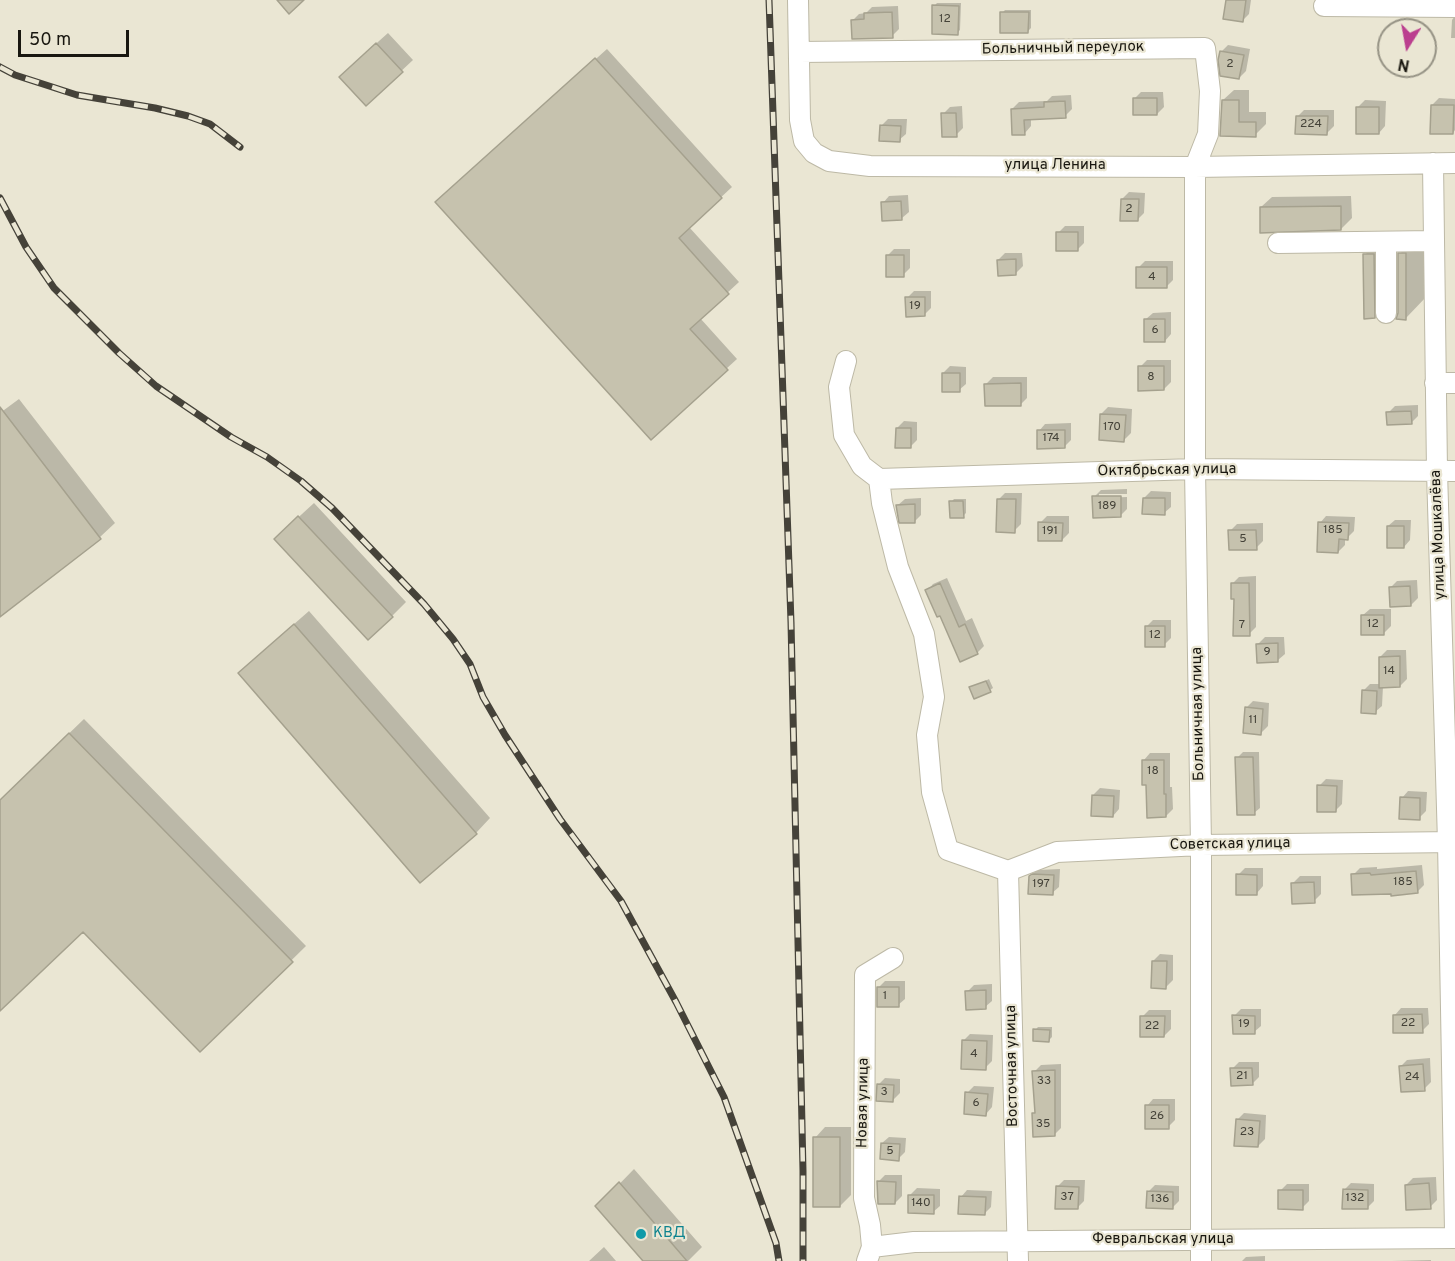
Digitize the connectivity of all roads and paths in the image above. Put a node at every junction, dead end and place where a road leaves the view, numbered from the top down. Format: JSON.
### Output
{"nodes":[{"id":1,"x":798,"y":0,"type":"edge"},
{"id":2,"x":1324,"y":6,"type":"dead end"},
{"id":3,"x":1455,"y":7,"type":"edge"},
{"id":4,"x":799,"y":52,"type":"junction"},
{"id":5,"x":1433,"y":163,"type":"junction"},
{"id":6,"x":1455,"y":163,"type":"edge"},
{"id":7,"x":1196,"y":167,"type":"junction"},
{"id":8,"x":1434,"y":241,"type":"junction"},
{"id":9,"x":1386,"y":242,"type":"junction"},
{"id":10,"x":1278,"y":243,"type":"dead end"},
{"id":11,"x":1386,"y":313,"type":"dead end"},
{"id":12,"x":846,"y":361,"type":"dead end"},
{"id":13,"x":1445,"y":383,"type":"edge"},
{"id":14,"x":1196,"y":469,"type":"junction"},
{"id":15,"x":1446,"y":471,"type":"edge"},
{"id":16,"x":879,"y":479,"type":"junction"},
{"id":17,"x":1451,"y":842,"type":"edge"},
{"id":18,"x":1201,"y":845,"type":"junction"},
{"id":19,"x":1008,"y":871,"type":"junction"},
{"id":20,"x":893,"y":957,"type":"dead end"},
{"id":21,"x":1455,"y":1230,"type":"edge"},
{"id":22,"x":1455,"y":1238,"type":"edge"},
{"id":23,"x":1201,"y":1240,"type":"junction"},
{"id":24,"x":1018,"y":1241,"type":"junction"},
{"id":25,"x":870,"y":1254,"type":"edge"},
{"id":26,"x":1018,"y":1261,"type":"edge"},
{"id":27,"x":1201,"y":1261,"type":"edge"}],
"edges":[{"from":1,"to":4,"type":"street","name":"улица Ленина"},
{"from":2,"to":3,"type":"street"},
{"from":4,"to":7,"type":"street","name":"улица Ленина"},
{"from":4,"to":7,"type":"street","name":"Больничный переулок"},
{"from":5,"to":6,"type":"street","name":"улица Ленина"},
{"from":5,"to":7,"type":"street","name":"улица Ленина"},
{"from":5,"to":8,"type":"street","name":"улица Мошкалёва"},
{"from":7,"to":14,"type":"street","name":"Больничная улица"},
{"from":8,"to":9,"type":"street"},
{"from":8,"to":13,"type":"street","name":"улица Мошкалёва"},
{"from":9,"to":10,"type":"street"},
{"from":9,"to":11,"type":"street"},
{"from":12,"to":16,"type":"street"},
{"from":13,"to":15,"type":"street","name":"улица Мошкалёва"},
{"from":14,"to":15,"type":"street","name":"Октябрьская улица"},
{"from":14,"to":16,"type":"street","name":"Октябрьская улица"},
{"from":14,"to":18,"type":"street","name":"Больничная улица"},
{"from":15,"to":17,"type":"street","name":"улица Мошкалёва"},
{"from":16,"to":19,"type":"street"},
{"from":17,"to":18,"type":"street","name":"Советская улица"},
{"from":17,"to":21,"type":"street","name":"улица Мошкалёва"},
{"from":18,"to":19,"type":"street","name":"Советская улица"},
{"from":18,"to":23,"type":"street","name":"Больничная улица"},
{"from":19,"to":24,"type":"street","name":"Восточная улица"},
{"from":20,"to":25,"type":"street","name":"Новая улица"},
{"from":22,"to":23,"type":"street","name":"Февральская улица"},
{"from":23,"to":24,"type":"street","name":"Февральская улица"},
{"from":23,"to":27,"type":"street","name":"Больничная улица"},
{"from":24,"to":25,"type":"street","name":"Февральская улица"},
{"from":24,"to":26,"type":"street","name":"Восточная улица"}]}
